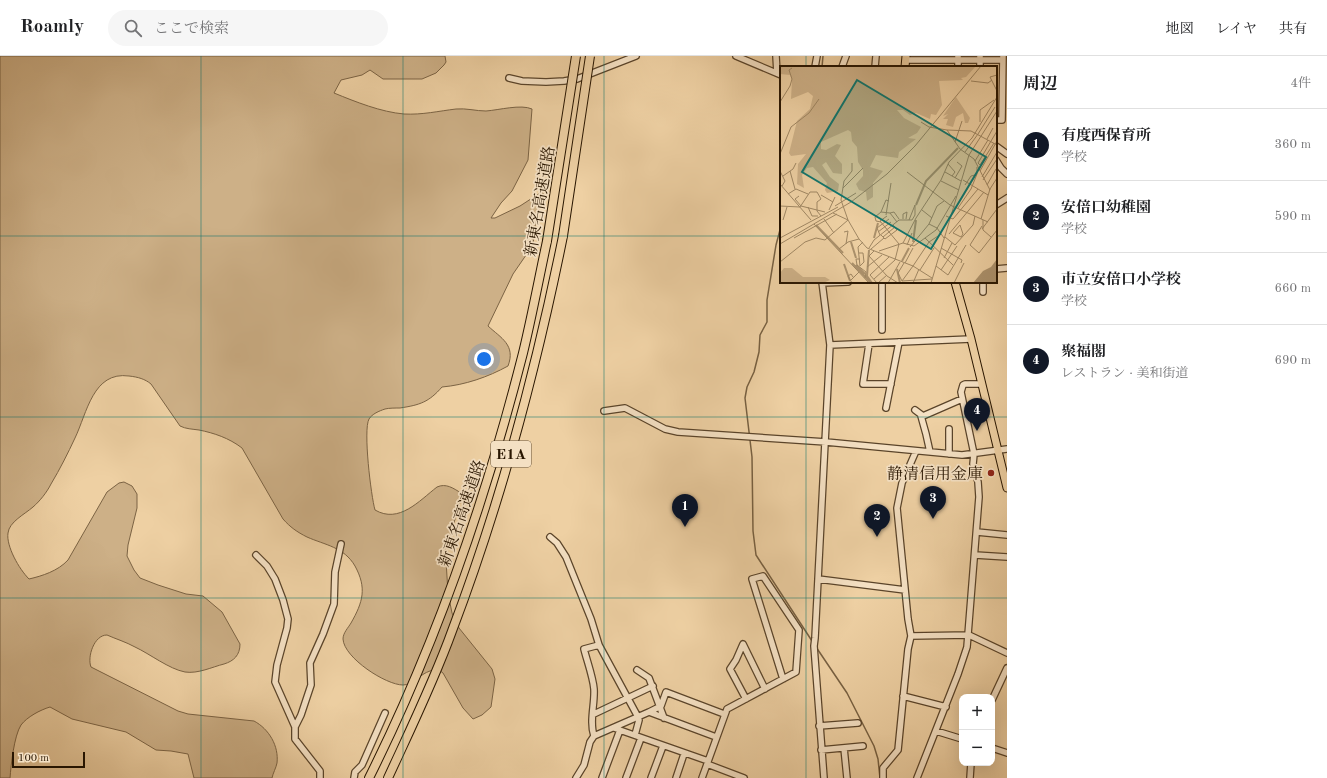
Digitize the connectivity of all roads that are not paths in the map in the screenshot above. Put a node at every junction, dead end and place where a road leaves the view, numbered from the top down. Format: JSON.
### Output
{"nodes":[{"id":1,"x":576,"y":56,"type":"edge"},
{"id":2,"x":590,"y":56,"type":"edge"},
{"id":3,"x":636,"y":56,"type":"edge"},
{"id":4,"x":736,"y":56,"type":"edge"},
{"id":5,"x":776,"y":56,"type":"edge"},
{"id":6,"x":817,"y":56,"type":"edge"},
{"id":7,"x":846,"y":56,"type":"edge"},
{"id":8,"x":876,"y":56,"type":"edge"},
{"id":9,"x":934,"y":58,"type":"edge"},
{"id":10,"x":958,"y":58,"type":"edge"},
{"id":11,"x":980,"y":58,"type":"edge"},
{"id":12,"x":1003,"y":58,"type":"edge"},
{"id":13,"x":945,"y":60,"type":"junction"},
{"id":14,"x":906,"y":61,"type":"edge"},
{"id":15,"x":815,"y":66,"type":"edge"},
{"id":16,"x":842,"y":66,"type":"edge"},
{"id":17,"x":875,"y":66,"type":"edge"},
{"id":18,"x":945,"y":66,"type":"edge"},
{"id":19,"x":779,"y":74,"type":"edge"},
{"id":20,"x":509,"y":78,"type":"dead end"},
{"id":21,"x":1005,"y":83,"type":"edge"},
{"id":22,"x":997,"y":120,"type":"edge"},
{"id":23,"x":997,"y":147,"type":"edge"},
{"id":24,"x":1007,"y":154,"type":"edge"},
{"id":25,"x":997,"y":162,"type":"edge"},
{"id":26,"x":1007,"y":174,"type":"edge"},
{"id":27,"x":1007,"y":198,"type":"edge"},
{"id":28,"x":997,"y":203,"type":"edge"},
{"id":29,"x":1007,"y":268,"type":"edge"},
{"id":30,"x":997,"y":269,"type":"edge"},
{"id":31,"x":822,"y":283,"type":"edge"},
{"id":32,"x":882,"y":283,"type":"edge"},
{"id":33,"x":955,"y":283,"type":"edge"},
{"id":34,"x":983,"y":283,"type":"edge"},
{"id":35,"x":983,"y":292,"type":"dead end"},
{"id":36,"x":882,"y":330,"type":"dead end"},
{"id":37,"x":972,"y":339,"type":"junction"},
{"id":38,"x":899,"y":342,"type":"junction"},
{"id":39,"x":870,"y":344,"type":"junction"},
{"id":40,"x":830,"y":345,"type":"junction"},
{"id":41,"x":891,"y":384,"type":"junction"},
{"id":42,"x":982,"y":384,"type":"junction"},
{"id":43,"x":962,"y":399,"type":"junction"},
{"id":44,"x":886,"y":408,"type":"dead end"},
{"id":45,"x":915,"y":410,"type":"dead end"},
{"id":46,"x":604,"y":411,"type":"dead end"},
{"id":47,"x":921,"y":416,"type":"junction"},
{"id":48,"x":949,"y":429,"type":"dead end"},
{"id":49,"x":826,"y":442,"type":"junction"},
{"id":50,"x":1007,"y":448,"type":"edge"},
{"id":51,"x":998,"y":450,"type":"junction"},
{"id":52,"x":916,"y":451,"type":"junction"},
{"id":53,"x":930,"y":452,"type":"junction"},
{"id":54,"x":949,"y":454,"type":"junction"},
{"id":55,"x":974,"y":454,"type":"junction"},
{"id":56,"x":1007,"y":488,"type":"edge"},
{"id":57,"x":977,"y":532,"type":"junction"},
{"id":58,"x":1007,"y":535,"type":"edge"},
{"id":59,"x":550,"y":537,"type":"dead end"},
{"id":60,"x":341,"y":544,"type":"dead end"},
{"id":61,"x":256,"y":555,"type":"dead end"},
{"id":62,"x":975,"y":555,"type":"junction"},
{"id":63,"x":1007,"y":557,"type":"edge"},
{"id":64,"x":818,"y":579,"type":"junction"},
{"id":65,"x":905,"y":590,"type":"junction"},
{"id":66,"x":911,"y":636,"type":"junction"},
{"id":67,"x":969,"y":636,"type":"junction"},
{"id":68,"x":598,"y":645,"type":"junction"},
{"id":69,"x":1007,"y":652,"type":"edge"},
{"id":70,"x":1007,"y":668,"type":"edge"},
{"id":71,"x":637,"y":670,"type":"dead end"},
{"id":72,"x":783,"y":679,"type":"junction"},
{"id":73,"x":653,"y":686,"type":"junction"},
{"id":74,"x":765,"y":689,"type":"junction"},
{"id":75,"x":995,"y":694,"type":"edge"},
{"id":76,"x":903,"y":696,"type":"junction"},
{"id":77,"x":627,"y":698,"type":"junction"},
{"id":78,"x":746,"y":699,"type":"junction"},
{"id":79,"x":661,"y":706,"type":"junction"},
{"id":80,"x":946,"y":707,"type":"junction"},
{"id":81,"x":649,"y":712,"type":"junction"},
{"id":82,"x":386,"y":714,"type":"dead end"},
{"id":83,"x":594,"y":714,"type":"junction"},
{"id":84,"x":724,"y":714,"type":"junction"},
{"id":85,"x":638,"y":717,"type":"junction"},
{"id":86,"x":664,"y":718,"type":"junction"},
{"id":87,"x":858,"y":723,"type":"dead end"},
{"id":88,"x":819,"y":726,"type":"junction"},
{"id":89,"x":295,"y":727,"type":"junction"},
{"id":90,"x":617,"y":729,"type":"junction"},
{"id":91,"x":936,"y":731,"type":"junction"},
{"id":92,"x":635,"y":735,"type":"junction"},
{"id":93,"x":594,"y":736,"type":"junction"},
{"id":94,"x":716,"y":737,"type":"junction"},
{"id":95,"x":641,"y":738,"type":"junction"},
{"id":96,"x":959,"y":738,"type":"edge"},
{"id":97,"x":663,"y":746,"type":"junction"},
{"id":98,"x":863,"y":746,"type":"dead end"},
{"id":99,"x":844,"y":748,"type":"junction"},
{"id":100,"x":995,"y":749,"type":"edge"},
{"id":101,"x":821,"y":750,"type":"junction"},
{"id":102,"x":1007,"y":753,"type":"edge"},
{"id":103,"x":684,"y":754,"type":"junction"},
{"id":104,"x":707,"y":763,"type":"junction"},
{"id":105,"x":971,"y":766,"type":"edge"},
{"id":106,"x":728,"y":772,"type":"junction"},
{"id":107,"x":320,"y":778,"type":"edge"},
{"id":108,"x":354,"y":778,"type":"edge"},
{"id":109,"x":369,"y":778,"type":"edge"},
{"id":110,"x":388,"y":778,"type":"edge"},
{"id":111,"x":576,"y":778,"type":"edge"},
{"id":112,"x":602,"y":778,"type":"edge"},
{"id":113,"x":626,"y":778,"type":"edge"},
{"id":114,"x":651,"y":778,"type":"edge"},
{"id":115,"x":676,"y":778,"type":"edge"},
{"id":116,"x":702,"y":778,"type":"edge"},
{"id":117,"x":725,"y":778,"type":"edge"},
{"id":118,"x":744,"y":778,"type":"edge"},
{"id":119,"x":824,"y":778,"type":"edge"},
{"id":120,"x":847,"y":778,"type":"edge"},
{"id":121,"x":883,"y":778,"type":"edge"},
{"id":122,"x":917,"y":778,"type":"edge"},
{"id":123,"x":970,"y":778,"type":"edge"}],
"edges":[{"from":1,"to":109,"type":"highway","name":"新東名高速道路","number":"E1A","bridge":true},
{"from":2,"to":110,"type":"highway","name":"新東名高速道路","number":"E1A","bridge":true},
{"from":3,"to":20,"type":"street"},
{"from":4,"to":19,"type":"street"},
{"from":5,"to":19,"type":"street"},
{"from":6,"to":15,"type":"street"},
{"from":7,"to":16,"type":"street"},
{"from":8,"to":17,"type":"street"},
{"from":9,"to":13,"type":"street"},
{"from":9,"to":14,"type":"street"},
{"from":10,"to":11,"type":"street"},
{"from":10,"to":13,"type":"street"},
{"from":11,"to":12,"type":"street"},
{"from":12,"to":21,"type":"street"},
{"from":13,"to":18,"type":"street"},
{"from":21,"to":22,"type":"street"},
{"from":23,"to":24,"type":"street"},
{"from":25,"to":26,"type":"street"},
{"from":27,"to":28,"type":"street"},
{"from":29,"to":30,"type":"street"},
{"from":31,"to":40,"type":"street"},
{"from":32,"to":36,"type":"street"},
{"from":33,"to":37,"type":"main road"},
{"from":34,"to":35,"type":"street"},
{"from":37,"to":38,"type":"street"},
{"from":37,"to":42,"type":"main road"},
{"from":38,"to":39,"type":"street"},
{"from":38,"to":41,"type":"street"},
{"from":39,"to":40,"type":"street"},
{"from":39,"to":41,"type":"street"},
{"from":40,"to":49,"type":"street"},
{"from":41,"to":44,"type":"street"},
{"from":42,"to":43,"type":"street"},
{"from":42,"to":51,"type":"main road"},
{"from":43,"to":47,"type":"street"},
{"from":43,"to":55,"type":"street"},
{"from":45,"to":47,"type":"street"},
{"from":46,"to":49,"type":"street"},
{"from":47,"to":53,"type":"street"},
{"from":48,"to":54,"type":"street"},
{"from":49,"to":52,"type":"street"},
{"from":49,"to":64,"type":"street"},
{"from":50,"to":51,"type":"street"},
{"from":51,"to":55,"type":"street"},
{"from":51,"to":56,"type":"main road"},
{"from":52,"to":53,"type":"street"},
{"from":52,"to":65,"type":"street"},
{"from":53,"to":54,"type":"street"},
{"from":54,"to":55,"type":"street"},
{"from":55,"to":57,"type":"street"},
{"from":57,"to":58,"type":"street"},
{"from":57,"to":62,"type":"street"},
{"from":59,"to":68,"type":"street"},
{"from":60,"to":89,"type":"street"},
{"from":61,"to":89,"type":"street"},
{"from":62,"to":63,"type":"street"},
{"from":62,"to":67,"type":"street"},
{"from":64,"to":65,"type":"street"},
{"from":64,"to":88,"type":"street"},
{"from":65,"to":66,"type":"street"},
{"from":66,"to":67,"type":"street"},
{"from":66,"to":76,"type":"street"},
{"from":67,"to":69,"type":"street"},
{"from":67,"to":80,"type":"street"},
{"from":68,"to":77,"type":"street"},
{"from":68,"to":83,"type":"street"},
{"from":70,"to":75,"type":"street"},
{"from":71,"to":73,"type":"street"},
{"from":72,"to":72,"type":"street"},
{"from":72,"to":74,"type":"street"},
{"from":73,"to":77,"type":"street"},
{"from":73,"to":79,"type":"street"},
{"from":74,"to":78,"type":"street"},
{"from":74,"to":78,"type":"street"},
{"from":76,"to":80,"type":"street"},
{"from":76,"to":121,"type":"street"},
{"from":77,"to":83,"type":"street"},
{"from":77,"to":85,"type":"street"},
{"from":78,"to":84,"type":"street"},
{"from":79,"to":81,"type":"street"},
{"from":79,"to":84,"type":"street"},
{"from":79,"to":86,"type":"street"},
{"from":80,"to":91,"type":"street"},
{"from":81,"to":85,"type":"street"},
{"from":81,"to":86,"type":"street"},
{"from":82,"to":108,"type":"street"},
{"from":83,"to":93,"type":"street"},
{"from":84,"to":94,"type":"street"},
{"from":85,"to":90,"type":"street"},
{"from":85,"to":92,"type":"street"},
{"from":86,"to":94,"type":"street"},
{"from":87,"to":88,"type":"street"},
{"from":88,"to":101,"type":"street"},
{"from":89,"to":107,"type":"street"},
{"from":90,"to":92,"type":"street"},
{"from":90,"to":93,"type":"street"},
{"from":90,"to":112,"type":"street"},
{"from":91,"to":96,"type":"street"},
{"from":91,"to":122,"type":"street"},
{"from":92,"to":95,"type":"street"},
{"from":93,"to":111,"type":"street"},
{"from":94,"to":104,"type":"street"},
{"from":95,"to":97,"type":"street"},
{"from":95,"to":113,"type":"street"},
{"from":97,"to":103,"type":"street"},
{"from":97,"to":114,"type":"street"},
{"from":98,"to":99,"type":"street"},
{"from":99,"to":101,"type":"street"},
{"from":99,"to":120,"type":"street"},
{"from":100,"to":102,"type":"street"},
{"from":101,"to":119,"type":"street"},
{"from":103,"to":104,"type":"street"},
{"from":103,"to":115,"type":"street"},
{"from":104,"to":106,"type":"street"},
{"from":104,"to":116,"type":"street"},
{"from":105,"to":123,"type":"street"},
{"from":106,"to":117,"type":"street"},
{"from":106,"to":118,"type":"street"}]}
